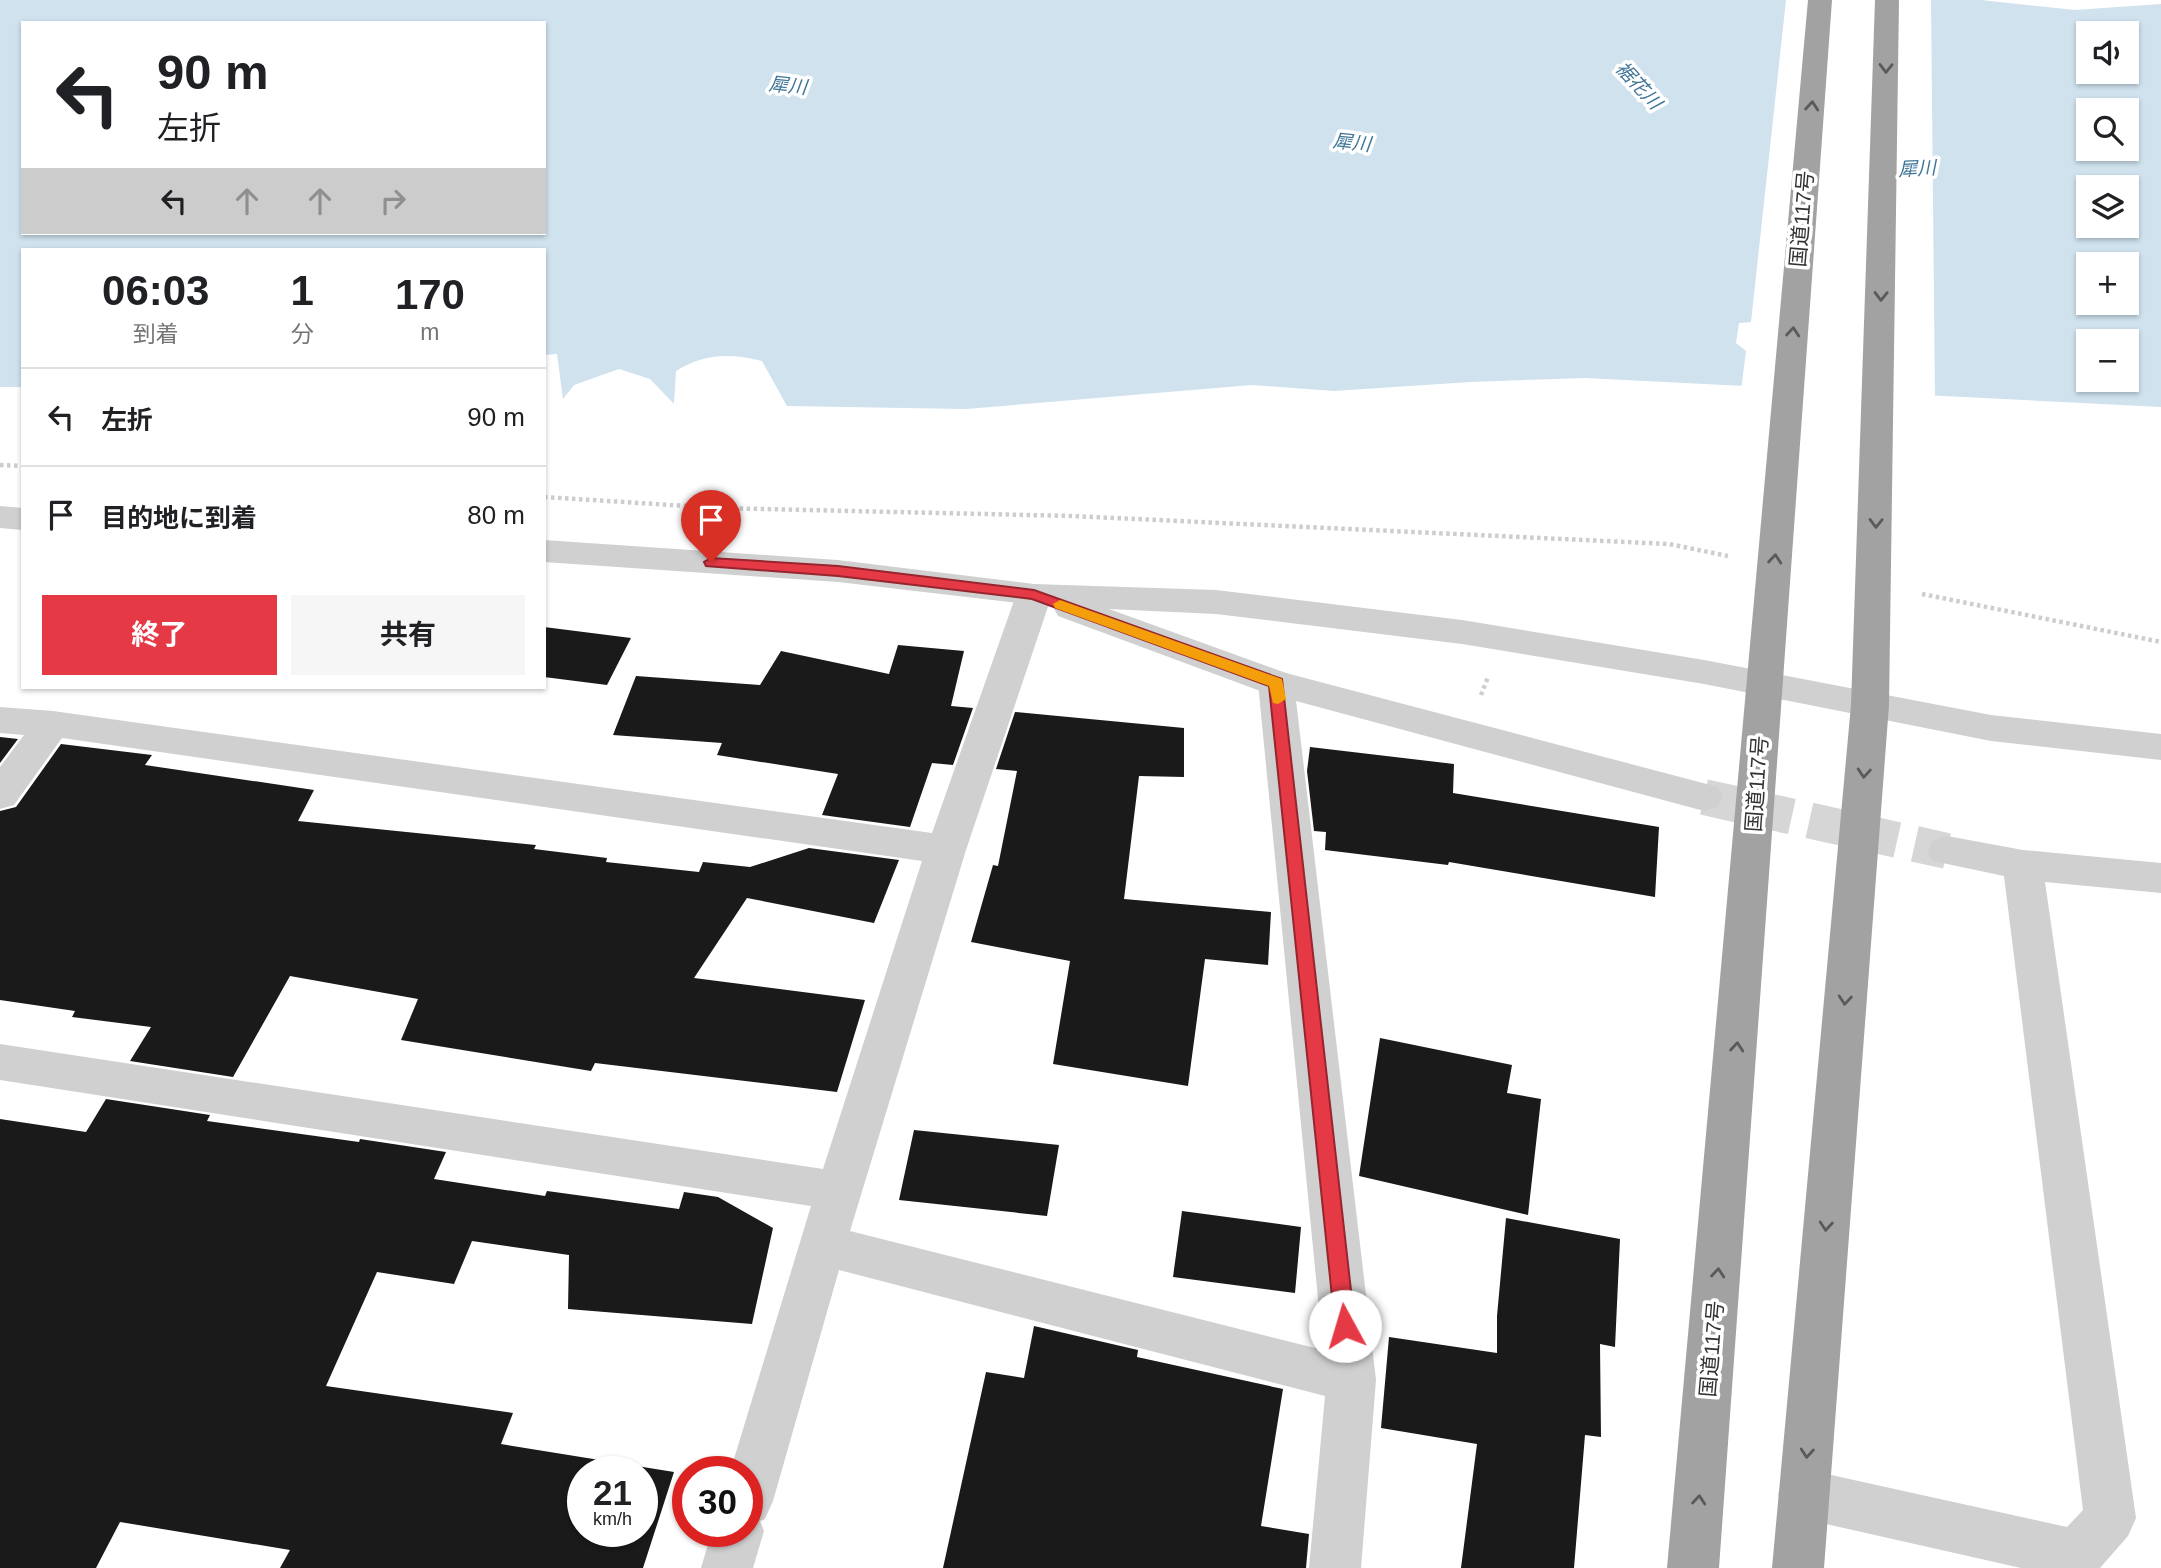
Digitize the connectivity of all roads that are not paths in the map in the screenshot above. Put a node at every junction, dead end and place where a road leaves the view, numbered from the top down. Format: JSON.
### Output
{"nodes":[{"id":1,"x":1820,"y":0,"type":"edge"},
{"id":2,"x":1887,"y":0,"type":"edge"},
{"id":3,"x":0,"y":517,"type":"edge"},
{"id":4,"x":21,"y":519,"type":"edge"},
{"id":5,"x":546,"y":551,"type":"edge"},
{"id":6,"x":1034,"y":595,"type":"junction"},
{"id":7,"x":1276,"y":683,"type":"junction"},
{"id":8,"x":1764,"y":684,"type":"junction"},
{"id":9,"x":1870,"y":705,"type":"junction"},
{"id":10,"x":0,"y":720,"type":"edge"},
{"id":11,"x":53,"y":723,"type":"junction"},
{"id":12,"x":2161,"y":747,"type":"edge"},
{"id":13,"x":0,"y":795,"type":"edge"},
{"id":14,"x":1704,"y":797,"type":"tunnel mouth"},
{"id":15,"x":946,"y":850,"type":"junction"},
{"id":16,"x":1947,"y":851,"type":"tunnel mouth"},
{"id":17,"x":2023,"y":865,"type":"junction"},
{"id":18,"x":2161,"y":878,"type":"edge"},
{"id":19,"x":0,"y":1062,"type":"edge"},
{"id":20,"x":839,"y":1191,"type":"junction"},
{"id":21,"x":823,"y":1245,"type":"junction"},
{"id":22,"x":1351,"y":1380,"type":"junction"},
{"id":23,"x":760,"y":1456,"type":"edge"},
{"id":24,"x":1804,"y":1494,"type":"junction"},
{"id":25,"x":733,"y":1547,"type":"edge"},
{"id":26,"x":2077,"y":1561,"type":"edge"},
{"id":27,"x":727,"y":1568,"type":"edge"},
{"id":28,"x":1335,"y":1568,"type":"edge"},
{"id":29,"x":1693,"y":1568,"type":"edge"},
{"id":30,"x":1798,"y":1568,"type":"edge"}],
"edges":[{"from":8,"to":1,"type":"highway","name":"国道117号","one_way":true},
{"from":2,"to":9,"type":"highway","one_way":true},
{"from":3,"to":4,"type":"street"},
{"from":5,"to":6,"type":"street"},
{"from":6,"to":7,"type":"street"},
{"from":6,"to":8,"type":"street"},
{"from":6,"to":15,"type":"street"},
{"from":7,"to":14,"type":"street"},
{"from":7,"to":22,"type":"street"},
{"from":8,"to":9,"type":"street"},
{"from":29,"to":8,"type":"highway","name":"国道117号","one_way":true},
{"from":9,"to":12,"type":"street"},
{"from":9,"to":24,"type":"highway","one_way":true},
{"from":10,"to":11,"type":"street"},
{"from":11,"to":13,"type":"street"},
{"from":11,"to":15,"type":"street"},
{"from":15,"to":20,"type":"street"},
{"from":16,"to":17,"type":"street"},
{"from":17,"to":18,"type":"street"},
{"from":17,"to":26,"type":"street"},
{"from":19,"to":20,"type":"street"},
{"from":20,"to":21,"type":"street"},
{"from":21,"to":22,"type":"street"},
{"from":21,"to":23,"type":"street"},
{"from":22,"to":28,"type":"street"},
{"from":24,"to":26,"type":"street"},
{"from":24,"to":30,"type":"highway"},
{"from":25,"to":27,"type":"street"}]}
